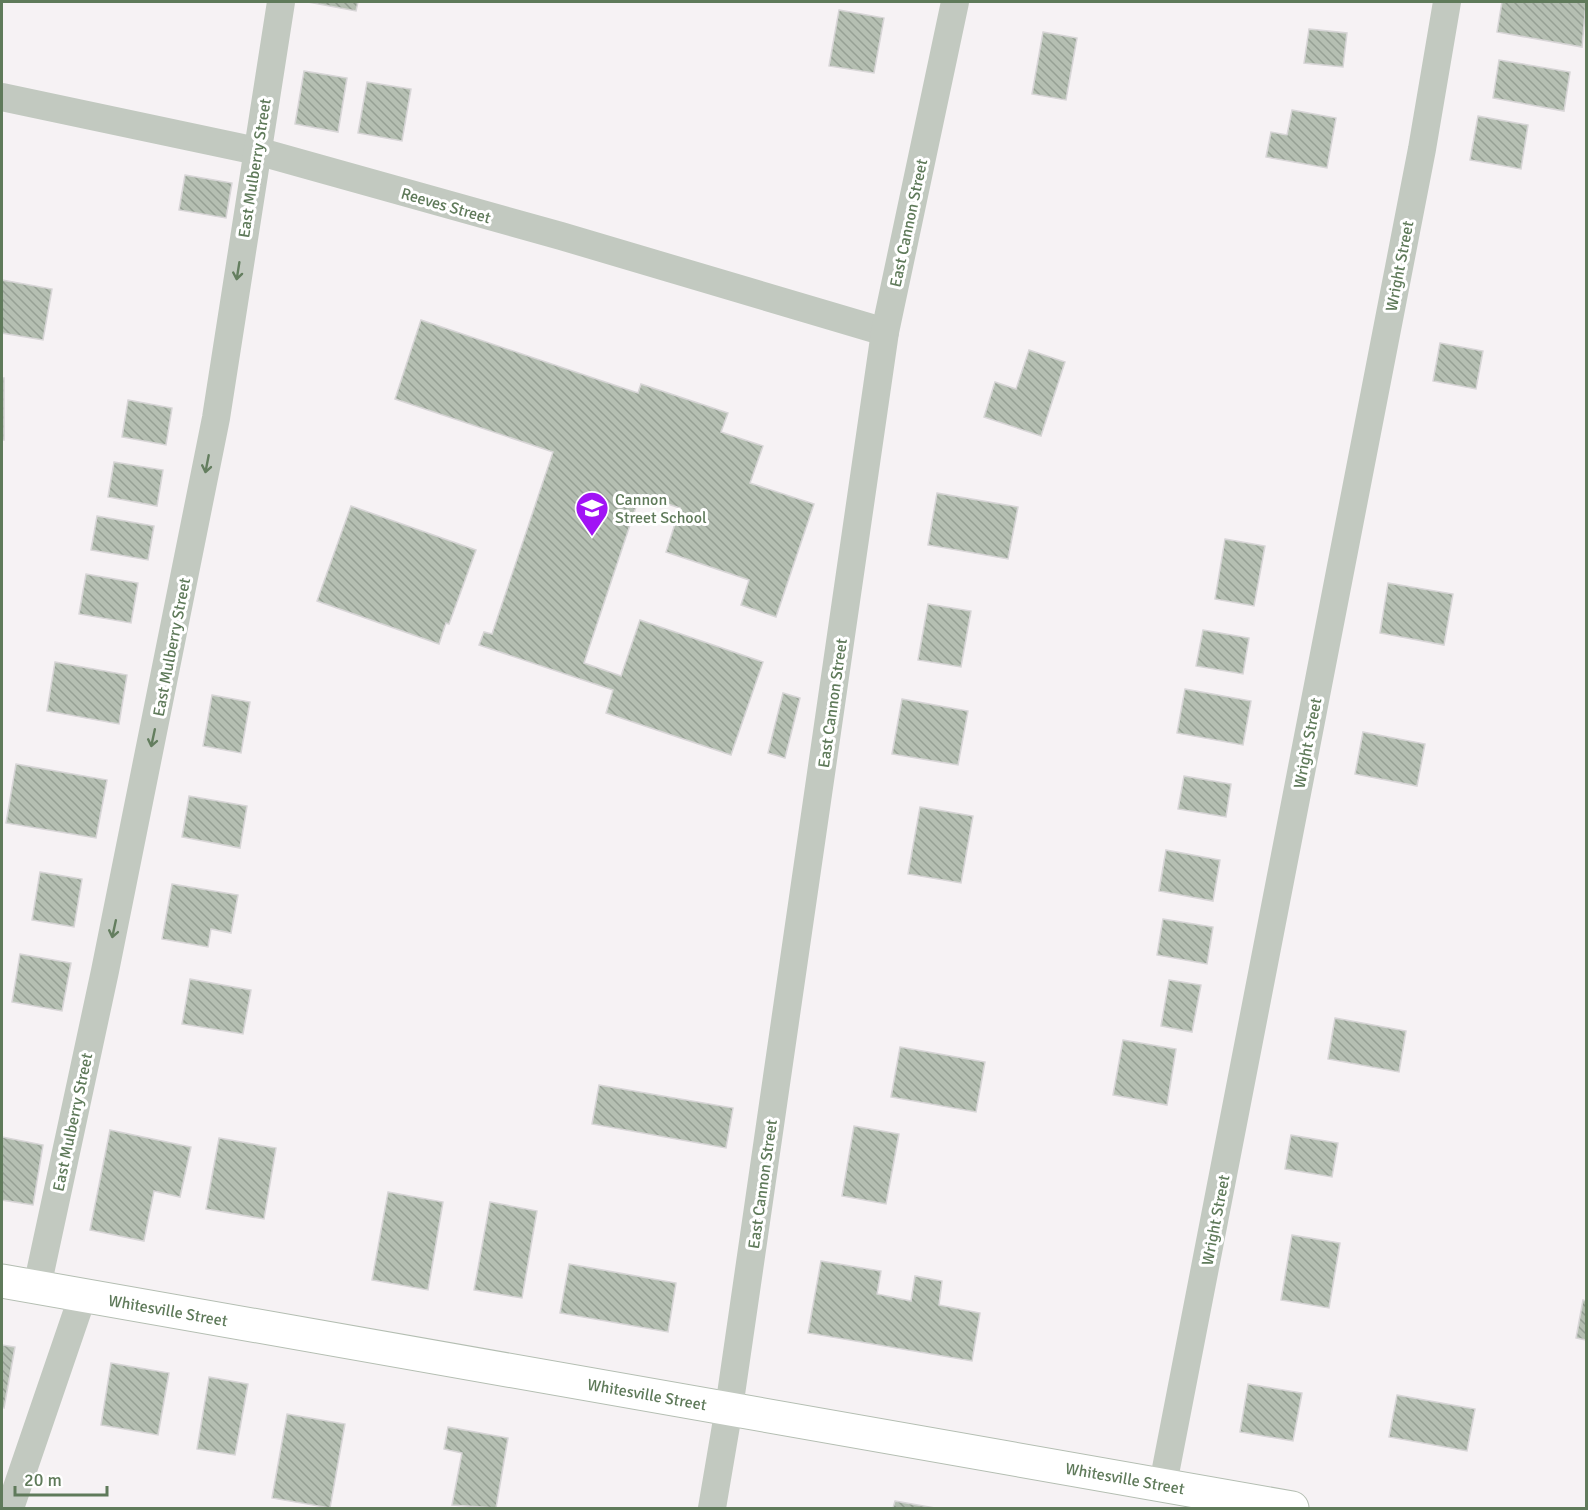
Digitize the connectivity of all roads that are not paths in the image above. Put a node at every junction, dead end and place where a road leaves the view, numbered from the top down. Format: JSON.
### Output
{"nodes":[{"id":1,"x":281,"y":2,"type":"edge"},
{"id":2,"x":955,"y":2,"type":"edge"},
{"id":3,"x":1447,"y":2,"type":"edge"},
{"id":4,"x":2,"y":97,"type":"edge"},
{"id":5,"x":256,"y":151,"type":"junction"},
{"id":6,"x":885,"y":332,"type":"junction"},
{"id":7,"x":2,"y":1281,"type":"edge"},
{"id":8,"x":37,"y":1287,"type":"junction"},
{"id":9,"x":83,"y":1295,"type":"junction"},
{"id":10,"x":729,"y":1408,"type":"junction"},
{"id":11,"x":1164,"y":1484,"type":"junction"},
{"id":12,"x":10,"y":1509,"type":"edge"},
{"id":13,"x":712,"y":1509,"type":"edge"},
{"id":14,"x":1292,"y":1509,"type":"edge"}],
"edges":[{"from":1,"to":5,"type":"street","name":"East Mulberry Street"},
{"from":2,"to":6,"type":"street","name":"East Cannon Street"},
{"from":3,"to":11,"type":"street","name":"Wright Street"},
{"from":4,"to":5,"type":"street","name":"Reeves Street"},
{"from":5,"to":6,"type":"street","name":"Reeves Street"},
{"from":5,"to":8,"type":"street","name":"East Mulberry Street","one_way":true},
{"from":6,"to":10,"type":"street","name":"East Cannon Street"},
{"from":7,"to":8,"type":"main road","name":"Whitesville Street"},
{"from":8,"to":9,"type":"main road","name":"Whitesville Street"},
{"from":9,"to":10,"type":"main road","name":"Whitesville Street"},
{"from":9,"to":12,"type":"street"},
{"from":10,"to":11,"type":"main road","name":"Whitesville Street"},
{"from":10,"to":13,"type":"street","name":"East Cannon Street"},
{"from":11,"to":14,"type":"main road","name":"Whitesville Street"}]}
